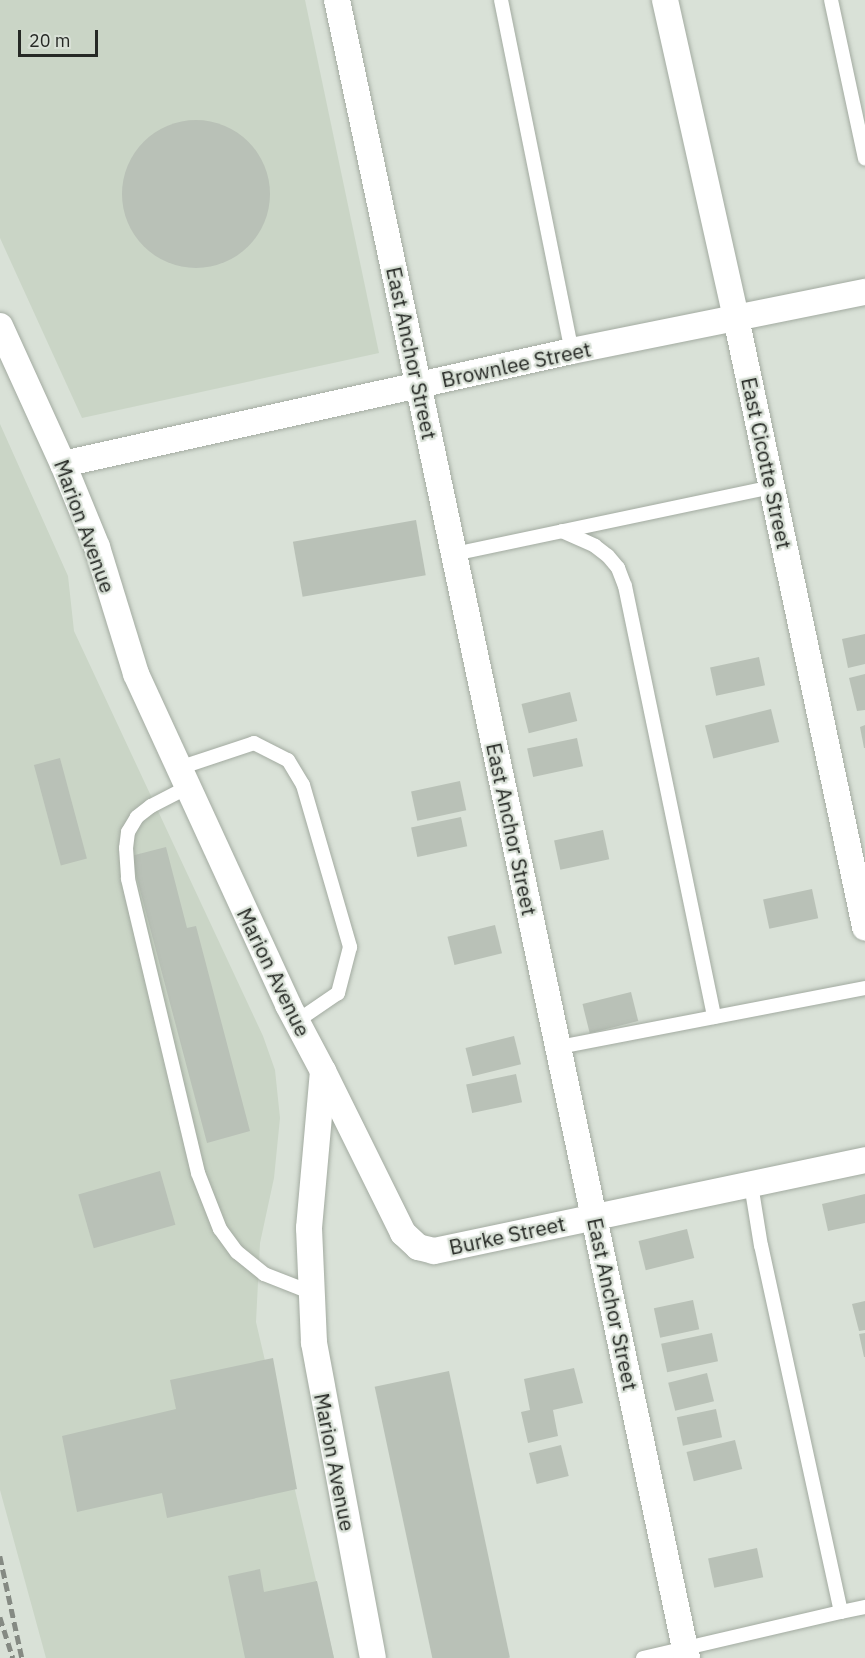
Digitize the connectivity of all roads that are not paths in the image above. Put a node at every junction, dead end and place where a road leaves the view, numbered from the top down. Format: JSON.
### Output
{"nodes":[{"id":1,"x":337,"y":0,"type":"edge"},
{"id":2,"x":501,"y":0,"type":"edge"},
{"id":3,"x":665,"y":0,"type":"edge"},
{"id":4,"x":831,"y":0,"type":"edge"},
{"id":5,"x":865,"y":158,"type":"edge"},
{"id":6,"x":865,"y":292,"type":"edge"},
{"id":7,"x":736,"y":318,"type":"junction"},
{"id":8,"x":0,"y":326,"type":"edge"},
{"id":9,"x":572,"y":351,"type":"junction"},
{"id":10,"x":418,"y":386,"type":"junction"},
{"id":11,"x":63,"y":464,"type":"junction"},
{"id":12,"x":772,"y":487,"type":"junction"},
{"id":13,"x":562,"y":531,"type":"junction"},
{"id":14,"x":454,"y":554,"type":"junction"},
{"id":15,"x":183,"y":777,"type":"junction"},
{"id":16,"x":865,"y":927,"type":"edge"},
{"id":17,"x":865,"y":988,"type":"edge"},
{"id":18,"x":714,"y":1017,"type":"junction"},
{"id":19,"x":297,"y":1021,"type":"junction"},
{"id":20,"x":559,"y":1047,"type":"junction"},
{"id":21,"x":322,"y":1071,"type":"junction"},
{"id":22,"x":865,"y":1160,"type":"edge"},
{"id":23,"x":751,"y":1184,"type":"junction"},
{"id":24,"x":595,"y":1217,"type":"junction"},
{"id":25,"x":310,"y":1292,"type":"junction"},
{"id":26,"x":865,"y":1607,"type":"edge"},
{"id":27,"x":841,"y":1612,"type":"junction"},
{"id":28,"x":686,"y":1653,"type":"edge"},
{"id":29,"x":373,"y":1658,"type":"edge"},
{"id":30,"x":643,"y":1658,"type":"edge"}],
"edges":[{"from":1,"to":10,"type":"street","name":"East Anchor Street"},
{"from":2,"to":9,"type":"lane"},
{"from":3,"to":7,"type":"street","name":"East Cicotte Street"},
{"from":4,"to":5,"type":"lane"},
{"from":6,"to":7,"type":"street","name":"Brownlee Street"},
{"from":7,"to":9,"type":"street","name":"Brownlee Street"},
{"from":7,"to":12,"type":"street","name":"East Cicotte Street"},
{"from":8,"to":11,"type":"street","name":"Marion Avenue"},
{"from":9,"to":10,"type":"street","name":"Brownlee Street"},
{"from":10,"to":11,"type":"street","name":"Brownlee Street"},
{"from":10,"to":14,"type":"street","name":"East Anchor Street"},
{"from":11,"to":15,"type":"street","name":"Marion Avenue"},
{"from":12,"to":13,"type":"lane"},
{"from":12,"to":16,"type":"street","name":"East Cicotte Street"},
{"from":13,"to":14,"type":"lane"},
{"from":13,"to":18,"type":"lane"},
{"from":14,"to":20,"type":"street","name":"East Anchor Street"},
{"from":15,"to":19,"type":"street","name":"Marion Avenue"},
{"from":15,"to":19,"type":"lane"},
{"from":15,"to":25,"type":"lane"},
{"from":17,"to":18,"type":"lane"},
{"from":18,"to":20,"type":"lane"},
{"from":19,"to":21,"type":"street","name":"Marion Avenue"},
{"from":20,"to":24,"type":"street","name":"East Anchor Street"},
{"from":21,"to":24,"type":"street","name":"Burke Street"},
{"from":21,"to":25,"type":"street","name":"Marion Avenue"},
{"from":22,"to":23,"type":"street","name":"Burke Street"},
{"from":23,"to":24,"type":"street","name":"Burke Street"},
{"from":23,"to":27,"type":"lane"},
{"from":24,"to":28,"type":"street","name":"East Anchor Street"},
{"from":25,"to":29,"type":"street","name":"Marion Avenue"},
{"from":26,"to":27,"type":"lane"},
{"from":27,"to":28,"type":"lane"},
{"from":28,"to":30,"type":"lane"}]}
